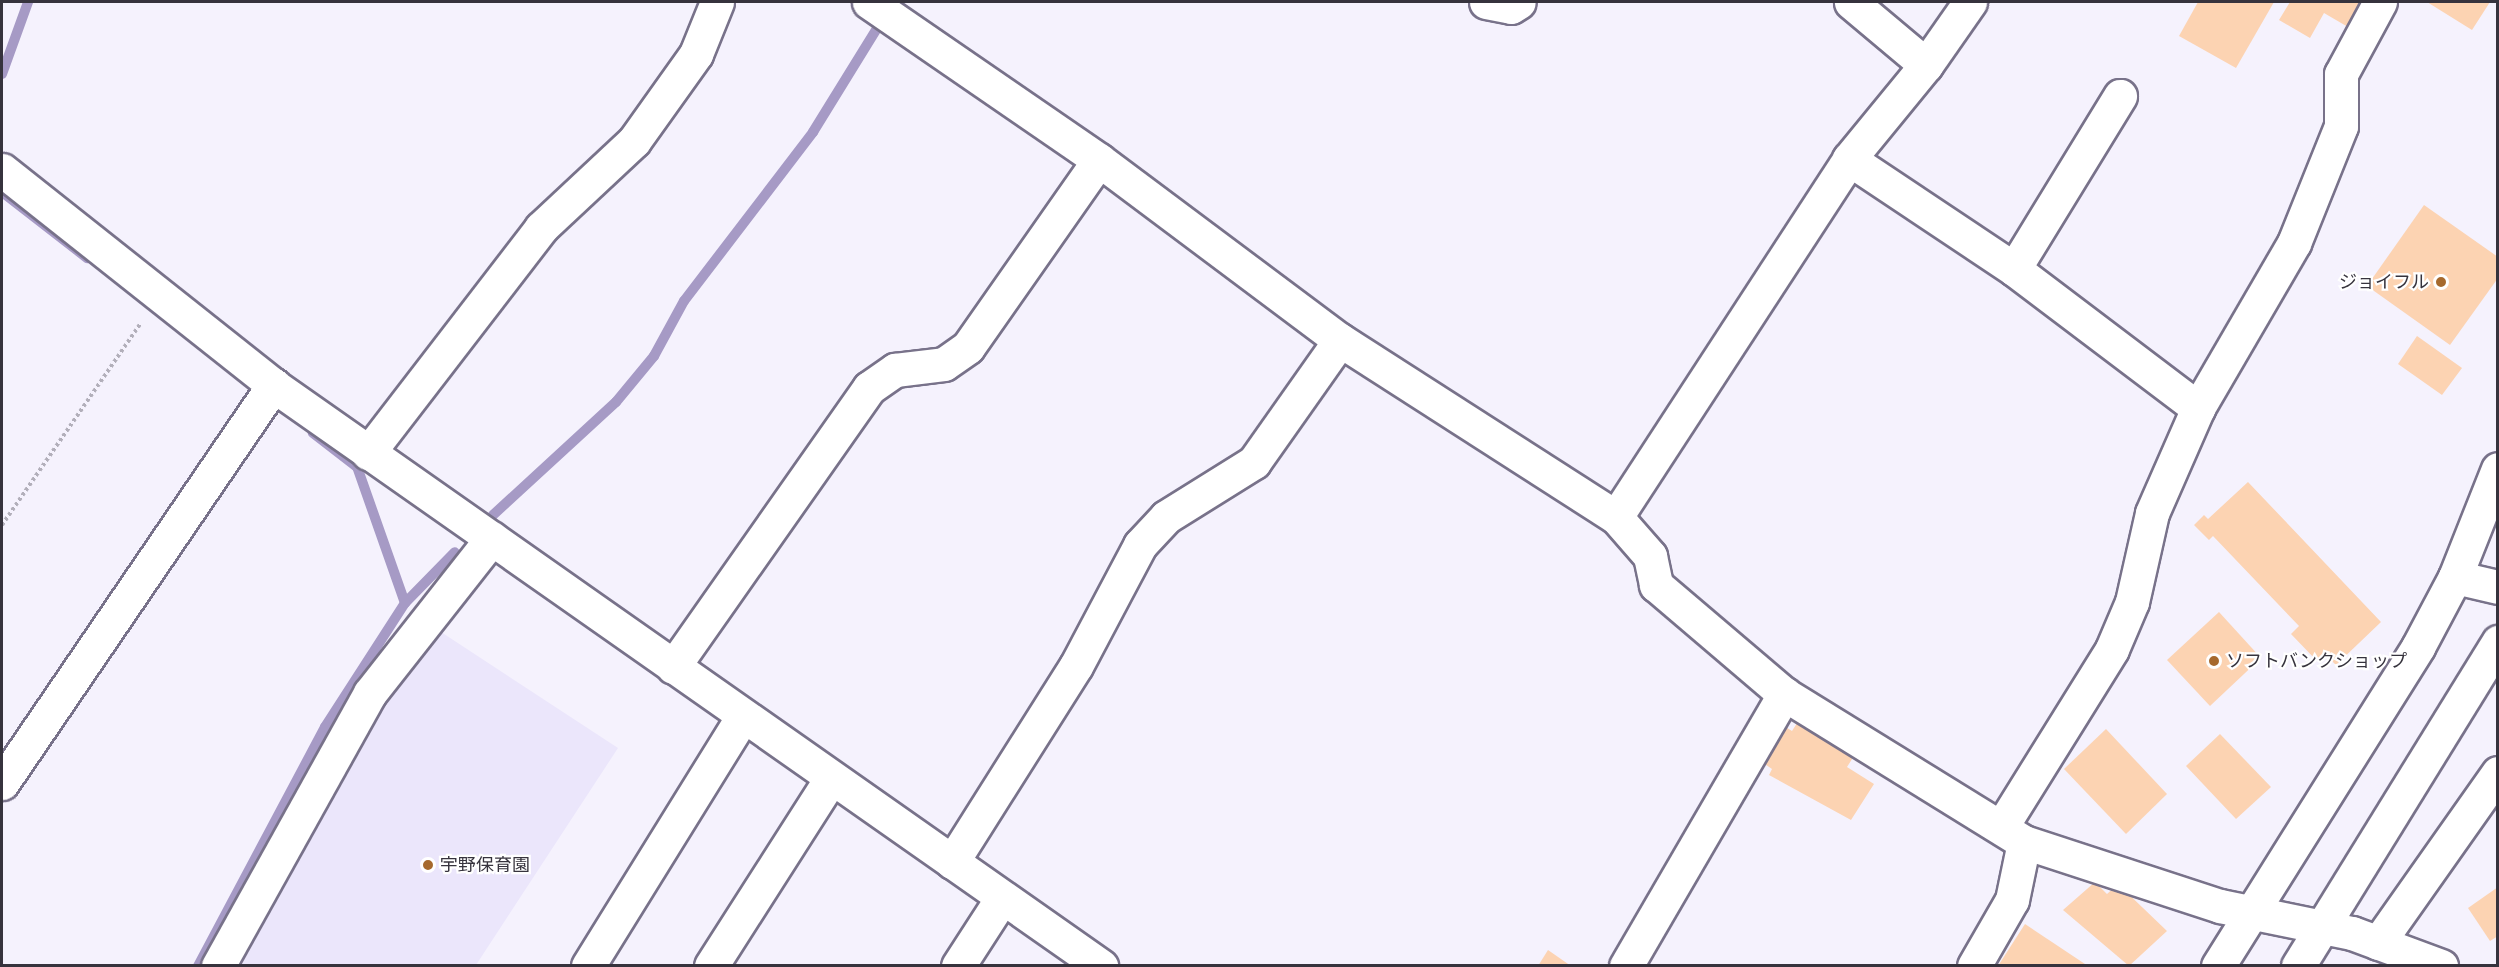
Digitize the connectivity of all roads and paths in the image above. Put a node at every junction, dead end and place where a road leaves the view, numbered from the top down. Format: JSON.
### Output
{"nodes":[{"id":1,"x":717,"y":2,"type":"edge"},
{"id":2,"x":1485,"y":2,"type":"edge"},
{"id":3,"x":1519,"y":2,"type":"edge"},
{"id":4,"x":1851,"y":2,"type":"edge"},
{"id":5,"x":1970,"y":2,"type":"edge"},
{"id":6,"x":2380,"y":2,"type":"edge"},
{"id":7,"x":877,"y":6,"type":"edge"},
{"id":8,"x":1926,"y":65,"type":"junction"},
{"id":9,"x":2120,"y":96,"type":"dead end"},
{"id":10,"x":1849,"y":159,"type":"junction"},
{"id":11,"x":1099,"y":160,"type":"junction"},
{"id":12,"x":2,"y":170,"type":"edge"},
{"id":13,"x":2014,"y":269,"type":"junction"},
{"id":14,"x":149,"y":311,"type":"dead end"},
{"id":15,"x":1340,"y":340,"type":"junction"},
{"id":16,"x":267,"y":393,"type":"junction"},
{"id":17,"x":2198,"y":408,"type":"junction"},
{"id":18,"x":368,"y":453,"type":"junction"},
{"id":19,"x":2498,"y":469,"type":"edge"},
{"id":20,"x":1617,"y":517,"type":"junction"},
{"id":21,"x":2,"y":525,"type":"edge"},
{"id":22,"x":492,"y":538,"type":"junction"},
{"id":23,"x":2455,"y":577,"type":"junction"},
{"id":24,"x":2498,"y":587,"type":"edge"},
{"id":25,"x":2498,"y":642,"type":"edge"},
{"id":26,"x":673,"y":667,"type":"junction"},
{"id":27,"x":1784,"y":694,"type":"junction"},
{"id":28,"x":743,"y":716,"type":"junction"},
{"id":29,"x":2498,"y":773,"type":"edge"},
{"id":30,"x":831,"y":778,"type":"junction"},
{"id":31,"x":2,"y":783,"type":"edge"},
{"id":32,"x":2013,"y":834,"type":"junction"},
{"id":33,"x":952,"y":862,"type":"junction"},
{"id":34,"x":1002,"y":898,"type":"junction"},
{"id":35,"x":2253,"y":911,"type":"junction"},
{"id":36,"x":2323,"y":926,"type":"junction"},
{"id":37,"x":2378,"y":943,"type":"junction"},
{"id":38,"x":218,"y":966,"type":"edge"},
{"id":39,"x":588,"y":966,"type":"edge"},
{"id":40,"x":711,"y":966,"type":"edge"},
{"id":41,"x":958,"y":966,"type":"edge"},
{"id":42,"x":1101,"y":966,"type":"edge"},
{"id":43,"x":1626,"y":966,"type":"edge"},
{"id":44,"x":1974,"y":966,"type":"edge"},
{"id":45,"x":2218,"y":966,"type":"edge"},
{"id":46,"x":2298,"y":966,"type":"edge"},
{"id":47,"x":2441,"y":966,"type":"edge"}],
"edges":[{"from":1,"to":18,"type":"street"},
{"from":2,"to":3,"type":"street"},
{"from":4,"to":8,"type":"street"},
{"from":5,"to":8,"type":"street"},
{"from":6,"to":17,"type":"street"},
{"from":7,"to":11,"type":"street"},
{"from":8,"to":10,"type":"street"},
{"from":9,"to":13,"type":"street"},
{"from":10,"to":13,"type":"street"},
{"from":10,"to":20,"type":"street"},
{"from":11,"to":15,"type":"street"},
{"from":11,"to":26,"type":"street"},
{"from":12,"to":16,"type":"street"},
{"from":13,"to":17,"type":"street"},
{"from":14,"to":21,"type":"path"},
{"from":15,"to":20,"type":"street"},
{"from":15,"to":33,"type":"street"},
{"from":16,"to":18,"type":"street"},
{"from":16,"to":31,"type":"street"},
{"from":17,"to":32,"type":"street"},
{"from":18,"to":22,"type":"street"},
{"from":19,"to":23,"type":"street"},
{"from":20,"to":27,"type":"street"},
{"from":22,"to":26,"type":"street"},
{"from":22,"to":38,"type":"street"},
{"from":23,"to":24,"type":"street"},
{"from":23,"to":35,"type":"street"},
{"from":25,"to":36,"type":"street"},
{"from":26,"to":28,"type":"street"},
{"from":27,"to":32,"type":"street"},
{"from":27,"to":43,"type":"street"},
{"from":28,"to":30,"type":"street"},
{"from":28,"to":39,"type":"street"},
{"from":29,"to":37,"type":"street"},
{"from":30,"to":33,"type":"street"},
{"from":30,"to":40,"type":"street"},
{"from":32,"to":35,"type":"street"},
{"from":32,"to":44,"type":"street"},
{"from":33,"to":34,"type":"street"},
{"from":34,"to":41,"type":"street"},
{"from":34,"to":42,"type":"street"},
{"from":35,"to":36,"type":"street"},
{"from":35,"to":45,"type":"street"},
{"from":36,"to":37,"type":"street"},
{"from":36,"to":46,"type":"street"},
{"from":37,"to":47,"type":"street"}]}
